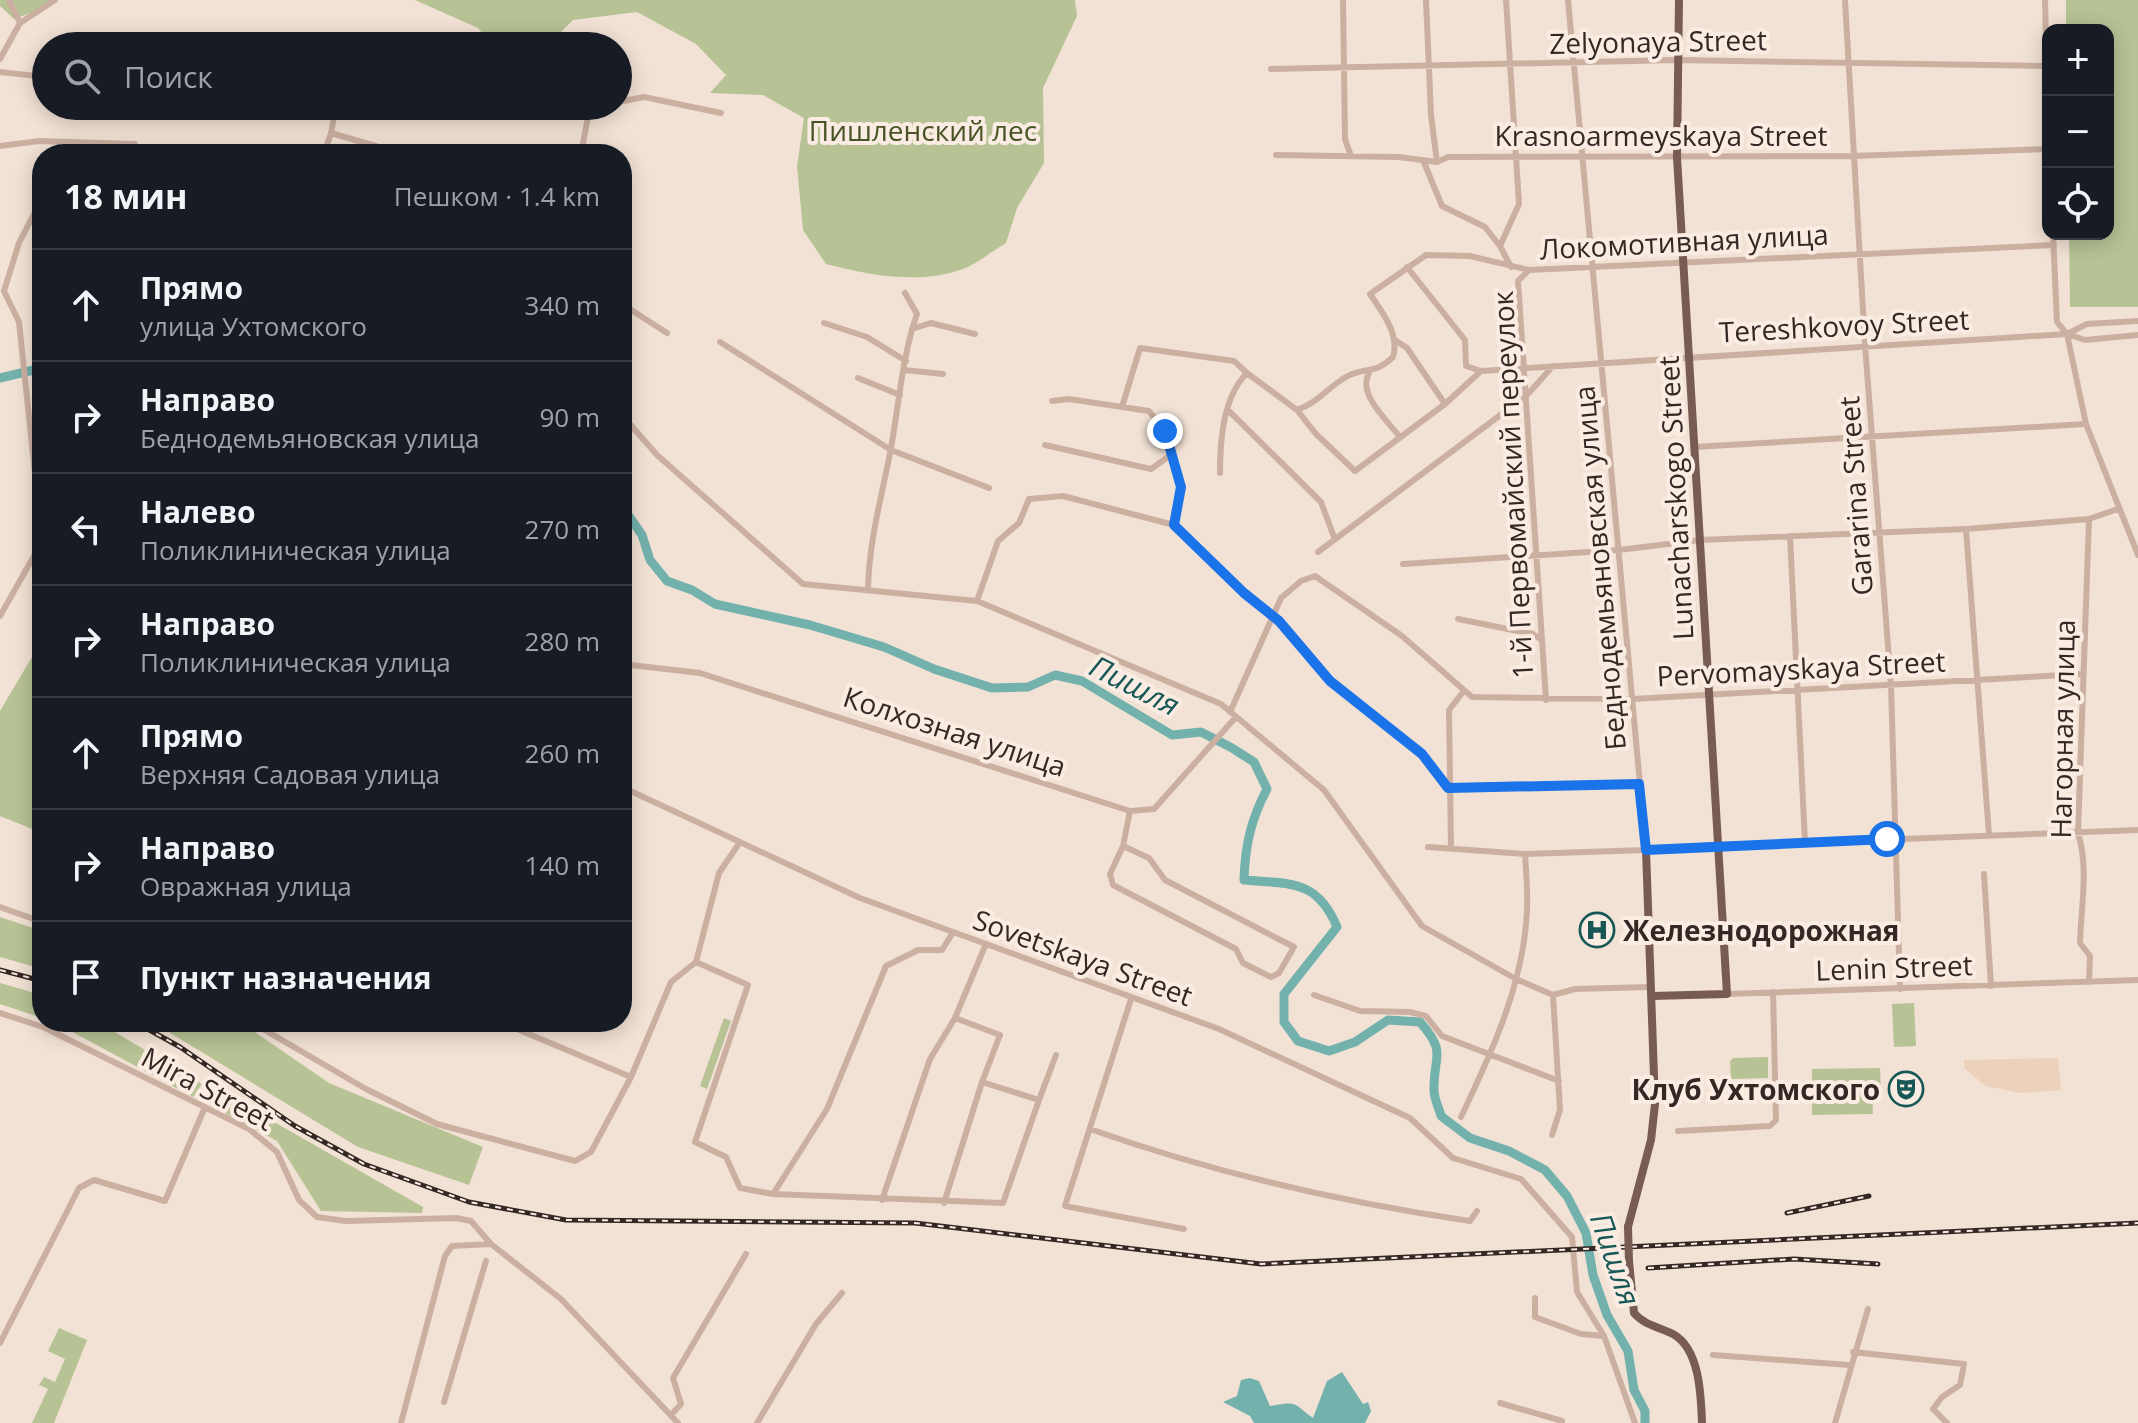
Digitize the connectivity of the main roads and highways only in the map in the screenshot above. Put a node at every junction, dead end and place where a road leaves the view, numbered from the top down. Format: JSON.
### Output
{"nodes":[{"id":1,"x":1679,"y":0,"type":"edge"},
{"id":2,"x":1719,"y":846,"type":"junction"},
{"id":3,"x":1652,"y":992,"type":"junction"},
{"id":4,"x":1727,"y":994,"type":"joint"},
{"id":5,"x":1702,"y":1423,"type":"edge"}],
"edges":[{"from":1,"to":2,"type":"main road","name":"Lunacharskogo Street"},
{"from":2,"to":3,"type":"main road","name":"Беднодемьяновская улица"},
{"from":2,"to":4,"type":"main road","name":"Lunacharskogo Street"},
{"from":3,"to":4,"type":"main road","name":"Lenin Street"},
{"from":3,"to":5,"type":"main road","name":"Беднодемьяновская улица","bridge":true}]}
